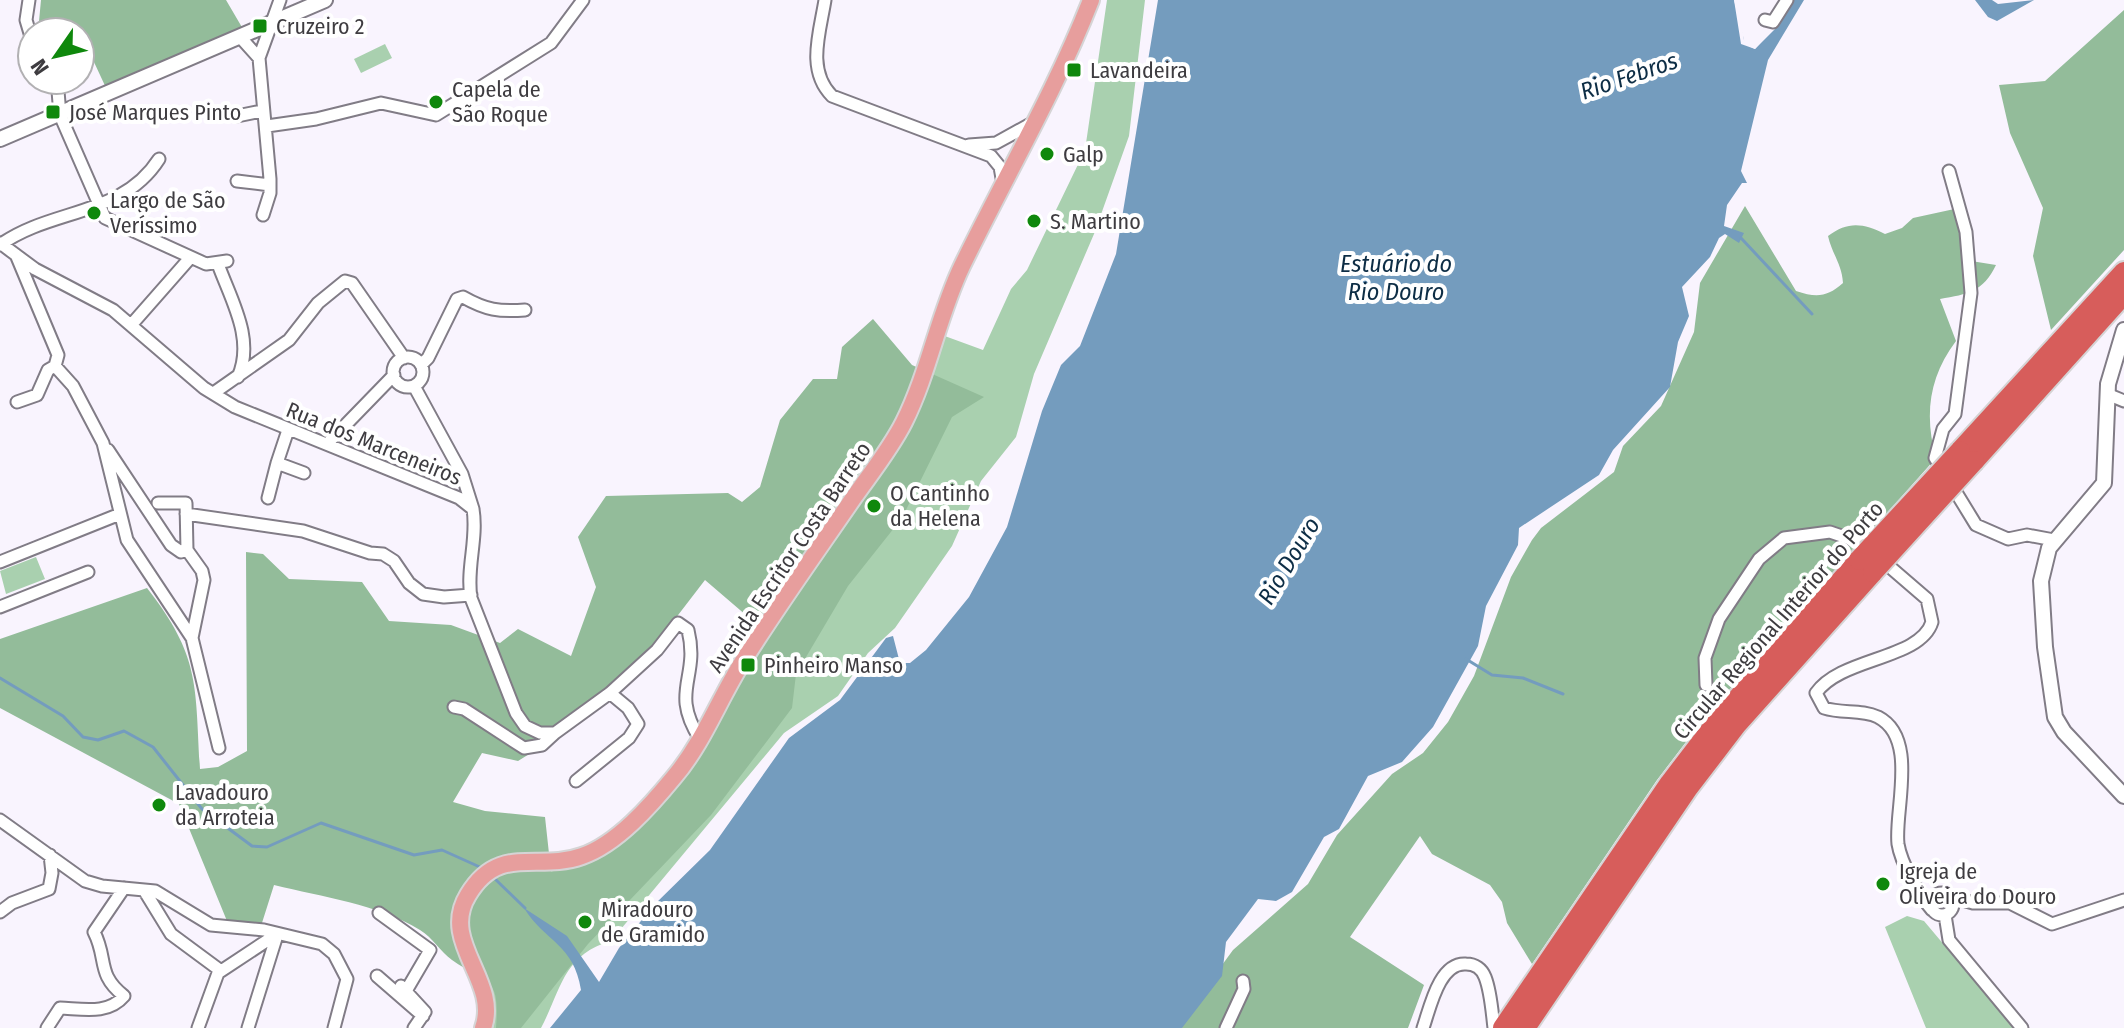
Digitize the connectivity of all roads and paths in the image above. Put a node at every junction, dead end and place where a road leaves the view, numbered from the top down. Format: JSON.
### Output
{"nodes":[{"id":1,"x":280,"y":0,"type":"edge"},
{"id":2,"x":325,"y":0,"type":"edge"},
{"id":3,"x":583,"y":0,"type":"edge"},
{"id":4,"x":825,"y":0,"type":"edge"},
{"id":5,"x":1091,"y":0,"type":"edge"},
{"id":6,"x":1787,"y":0,"type":"edge"},
{"id":7,"x":1765,"y":20,"type":"dead end"},
{"id":8,"x":275,"y":23,"type":"junction"},
{"id":9,"x":241,"y":38,"type":"junction"},
{"id":10,"x":259,"y":58,"type":"junction"},
{"id":11,"x":58,"y":96,"type":"edge"},
{"id":12,"x":262,"y":111,"type":"junction"},
{"id":13,"x":60,"y":115,"type":"junction"},
{"id":14,"x":237,"y":116,"type":"dead end"},
{"id":15,"x":1034,"y":122,"type":"junction"},
{"id":16,"x":267,"y":126,"type":"junction"},
{"id":17,"x":0,"y":139,"type":"edge"},
{"id":18,"x":996,"y":143,"type":"junction"},
{"id":19,"x":968,"y":145,"type":"junction"},
{"id":20,"x":991,"y":156,"type":"junction"},
{"id":21,"x":159,"y":159,"type":"dead end"},
{"id":22,"x":1016,"y":160,"type":"junction"},
{"id":23,"x":1949,"y":171,"type":"dead end"},
{"id":24,"x":237,"y":181,"type":"dead end"},
{"id":25,"x":270,"y":185,"type":"junction"},
{"id":26,"x":1004,"y":185,"type":"junction"},
{"id":27,"x":99,"y":207,"type":"junction"},
{"id":28,"x":263,"y":215,"type":"dead end"},
{"id":29,"x":0,"y":244,"type":"edge"},
{"id":30,"x":17,"y":256,"type":"junction"},
{"id":31,"x":190,"y":258,"type":"junction"},
{"id":32,"x":2124,"y":272,"type":"edge"},
{"id":33,"x":2124,"y":294,"type":"edge"},
{"id":34,"x":525,"y":310,"type":"dead end"},
{"id":35,"x":132,"y":324,"type":"junction"},
{"id":36,"x":2124,"y":330,"type":"edge"},
{"id":37,"x":404,"y":358,"type":"junction"},
{"id":38,"x":421,"y":365,"type":"junction"},
{"id":39,"x":55,"y":366,"type":"junction"},
{"id":40,"x":394,"y":375,"type":"junction"},
{"id":41,"x":237,"y":377,"type":"junction"},
{"id":42,"x":414,"y":386,"type":"junction"},
{"id":43,"x":209,"y":390,"type":"junction"},
{"id":44,"x":2107,"y":394,"type":"junction"},
{"id":45,"x":2124,"y":401,"type":"edge"},
{"id":46,"x":17,"y":402,"type":"dead end"},
{"id":47,"x":288,"y":430,"type":"junction"},
{"id":48,"x":103,"y":443,"type":"junction"},
{"id":49,"x":328,"y":443,"type":"junction"},
{"id":50,"x":1967,"y":456,"type":"junction"},
{"id":51,"x":277,"y":463,"type":"junction"},
{"id":52,"x":304,"y":473,"type":"dead end"},
{"id":53,"x":268,"y":498,"type":"dead end"},
{"id":54,"x":158,"y":503,"type":"dead end"},
{"id":55,"x":473,"y":509,"type":"junction"},
{"id":56,"x":120,"y":514,"type":"junction"},
{"id":57,"x":186,"y":514,"type":"junction"},
{"id":58,"x":2054,"y":540,"type":"junction"},
{"id":59,"x":187,"y":550,"type":"junction"},
{"id":60,"x":0,"y":562,"type":"edge"},
{"id":61,"x":88,"y":572,"type":"dead end"},
{"id":62,"x":471,"y":595,"type":"junction"},
{"id":63,"x":0,"y":607,"type":"edge"},
{"id":64,"x":178,"y":611,"type":"junction"},
{"id":65,"x":197,"y":613,"type":"junction"},
{"id":66,"x":192,"y":638,"type":"junction"},
{"id":67,"x":1706,"y":685,"type":"dead end"},
{"id":68,"x":610,"y":693,"type":"junction"},
{"id":69,"x":454,"y":707,"type":"dead end"},
{"id":70,"x":555,"y":733,"type":"junction"},
{"id":71,"x":700,"y":739,"type":"junction"},
{"id":72,"x":219,"y":748,"type":"dead end"},
{"id":73,"x":576,"y":781,"type":"dead end"},
{"id":74,"x":2124,"y":796,"type":"edge"},
{"id":75,"x":0,"y":820,"type":"edge"},
{"id":76,"x":50,"y":855,"type":"junction"},
{"id":77,"x":1912,"y":874,"type":"junction"},
{"id":78,"x":124,"y":888,"type":"junction"},
{"id":79,"x":144,"y":890,"type":"junction"},
{"id":80,"x":1945,"y":894,"type":"junction"},
{"id":81,"x":2124,"y":900,"type":"edge"},
{"id":82,"x":1978,"y":903,"type":"junction"},
{"id":83,"x":1597,"y":906,"type":"junction"},
{"id":84,"x":1932,"y":910,"type":"junction"},
{"id":85,"x":0,"y":912,"type":"edge"},
{"id":86,"x":379,"y":913,"type":"dead end"},
{"id":87,"x":1948,"y":913,"type":"junction"},
{"id":88,"x":277,"y":934,"type":"junction"},
{"id":89,"x":221,"y":971,"type":"junction"},
{"id":90,"x":377,"y":976,"type":"dead end"},
{"id":91,"x":1243,"y":981,"type":"dead end"},
{"id":92,"x":423,"y":1016,"type":"junction"},
{"id":93,"x":1497,"y":1026,"type":"edge"},
{"id":94,"x":47,"y":1028,"type":"edge"},
{"id":95,"x":198,"y":1028,"type":"edge"},
{"id":96,"x":248,"y":1028,"type":"edge"},
{"id":97,"x":334,"y":1028,"type":"edge"},
{"id":98,"x":414,"y":1028,"type":"edge"},
{"id":99,"x":483,"y":1028,"type":"edge"},
{"id":100,"x":1226,"y":1028,"type":"edge"},
{"id":101,"x":1423,"y":1028,"type":"edge"},
{"id":102,"x":1525,"y":1028,"type":"edge"},
{"id":103,"x":2022,"y":1028,"type":"edge"}],
"edges":[{"from":1,"to":8,"type":"street"},
{"from":2,"to":8,"type":"street"},
{"from":3,"to":16,"type":"street"},
{"from":4,"to":19,"type":"street"},
{"from":5,"to":15,"type":"main road","name":"Avenida Escritor Costa Barreto"},
{"from":6,"to":7,"type":"street"},
{"from":8,"to":9,"type":"street"},
{"from":8,"to":10,"type":"street"},
{"from":9,"to":10,"type":"street"},
{"from":9,"to":13,"type":"street"},
{"from":10,"to":12,"type":"street"},
{"from":11,"to":13,"type":"street"},
{"from":12,"to":14,"type":"street"},
{"from":12,"to":16,"type":"street"},
{"from":13,"to":17,"type":"street"},
{"from":13,"to":27,"type":"street"},
{"from":15,"to":18,"type":"street"},
{"from":15,"to":22,"type":"main road","name":"Avenida Escritor Costa Barreto"},
{"from":16,"to":25,"type":"street"},
{"from":18,"to":19,"type":"street"},
{"from":18,"to":22,"type":"street"},
{"from":19,"to":20,"type":"street"},
{"from":20,"to":22,"type":"street"},
{"from":20,"to":26,"type":"street"},
{"from":21,"to":27,"type":"street"},
{"from":22,"to":26,"type":"main road","name":"Avenida Escritor Costa Barreto"},
{"from":23,"to":58,"type":"street"},
{"from":24,"to":25,"type":"street"},
{"from":25,"to":28,"type":"street"},
{"from":26,"to":71,"type":"main road","name":"Avenida Escritor Costa Barreto"},
{"from":27,"to":29,"type":"street"},
{"from":27,"to":31,"type":"street"},
{"from":29,"to":30,"type":"street","name":"Rua dos Marceneiros"},
{"from":30,"to":35,"type":"street","name":"Rua dos Marceneiros"},
{"from":30,"to":39,"type":"street"},
{"from":31,"to":35,"type":"street"},
{"from":31,"to":41,"type":"street"},
{"from":32,"to":50,"type":"highway","name":"Circular Regional Interior do Porto"},
{"from":33,"to":50,"type":"highway","name":"Circular Regional Interior do Porto"},
{"from":34,"to":38,"type":"street"},
{"from":35,"to":43,"type":"street","name":"Rua dos Marceneiros"},
{"from":36,"to":44,"type":"street"},
{"from":37,"to":38,"type":"street"},
{"from":37,"to":40,"type":"street"},
{"from":37,"to":41,"type":"street"},
{"from":38,"to":42,"type":"street"},
{"from":39,"to":46,"type":"street"},
{"from":39,"to":48,"type":"street"},
{"from":40,"to":42,"type":"street"},
{"from":40,"to":49,"type":"street"},
{"from":41,"to":43,"type":"street"},
{"from":42,"to":55,"type":"street"},
{"from":43,"to":47,"type":"street","name":"Rua dos Marceneiros"},
{"from":44,"to":45,"type":"street"},
{"from":44,"to":58,"type":"street"},
{"from":47,"to":49,"type":"street","name":"Rua dos Marceneiros"},
{"from":47,"to":51,"type":"street"},
{"from":48,"to":56,"type":"street"},
{"from":48,"to":59,"type":"street"},
{"from":49,"to":55,"type":"street","name":"Rua dos Marceneiros"},
{"from":50,"to":83,"type":"highway","name":"Circular Regional Interior do Porto","bridge":true},
{"from":51,"to":52,"type":"street"},
{"from":51,"to":53,"type":"street"},
{"from":54,"to":57,"type":"street"},
{"from":55,"to":62,"type":"street","name":"Rua dos Marceneiros"},
{"from":56,"to":60,"type":"street"},
{"from":56,"to":64,"type":"street"},
{"from":57,"to":59,"type":"street"},
{"from":57,"to":62,"type":"street"},
{"from":58,"to":74,"type":"street"},
{"from":59,"to":65,"type":"street"},
{"from":61,"to":63,"type":"street"},
{"from":62,"to":70,"type":"street","name":"Rua dos Marceneiros"},
{"from":64,"to":65,"type":"street"},
{"from":64,"to":66,"type":"street"},
{"from":65,"to":66,"type":"street"},
{"from":66,"to":72,"type":"street"},
{"from":67,"to":77,"type":"street"},
{"from":68,"to":70,"type":"street"},
{"from":68,"to":71,"type":"street"},
{"from":68,"to":73,"type":"street"},
{"from":69,"to":70,"type":"street"},
{"from":71,"to":99,"type":"main road","name":"Avenida Escritor Costa Barreto"},
{"from":75,"to":76,"type":"street"},
{"from":76,"to":78,"type":"street"},
{"from":76,"to":85,"type":"street"},
{"from":77,"to":80,"type":"street"},
{"from":77,"to":84,"type":"street"},
{"from":78,"to":79,"type":"street"},
{"from":78,"to":94,"type":"street"},
{"from":79,"to":88,"type":"street"},
{"from":79,"to":89,"type":"street"},
{"from":80,"to":82,"type":"street"},
{"from":80,"to":84,"type":"street"},
{"from":80,"to":87,"type":"street"},
{"from":81,"to":82,"type":"street"},
{"from":82,"to":87,"type":"street"},
{"from":83,"to":93,"type":"highway","name":"Circular Regional Interior do Porto"},
{"from":83,"to":102,"type":"highway","name":"Circular Regional Interior do Porto"},
{"from":84,"to":87,"type":"street"},
{"from":86,"to":92,"type":"street"},
{"from":87,"to":103,"type":"street"},
{"from":88,"to":89,"type":"street"},
{"from":88,"to":96,"type":"street"},
{"from":88,"to":97,"type":"street"},
{"from":89,"to":95,"type":"street"},
{"from":90,"to":92,"type":"street"},
{"from":91,"to":100,"type":"street"},
{"from":92,"to":98,"type":"street"},
{"from":93,"to":101,"type":"street"}]}
